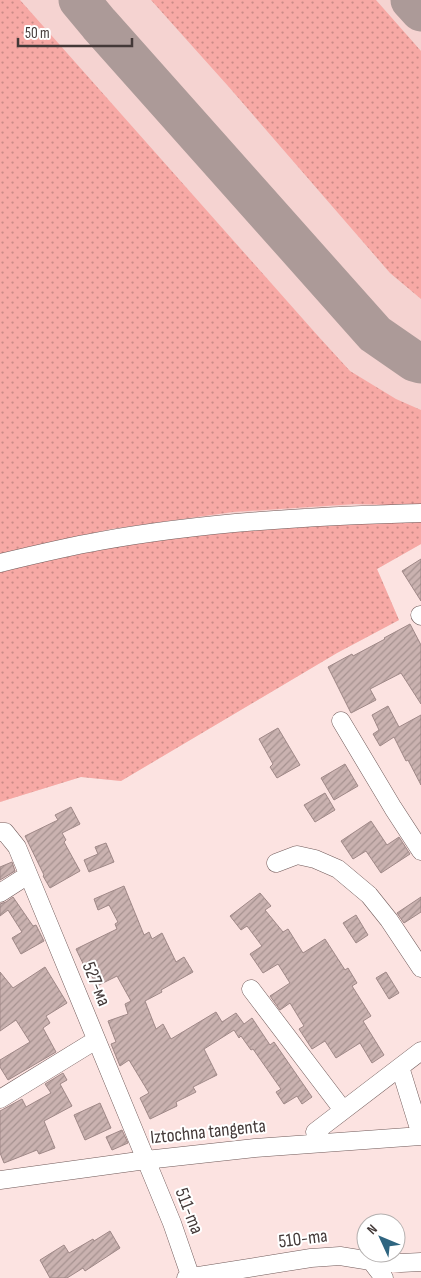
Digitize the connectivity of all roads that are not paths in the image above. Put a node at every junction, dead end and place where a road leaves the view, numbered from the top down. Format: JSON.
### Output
{"nodes":[{"id":1,"x":421,"y":513,"type":"edge"},
{"id":2,"x":0,"y":563,"type":"edge"},
{"id":3,"x":341,"y":721,"type":"dead end"},
{"id":4,"x":0,"y":832,"type":"edge"},
{"id":5,"x":421,"y":850,"type":"edge"},
{"id":6,"x":276,"y":863,"type":"dead end"},
{"id":7,"x":28,"y":875,"type":"junction"},
{"id":8,"x":0,"y":893,"type":"edge"},
{"id":9,"x":421,"y":968,"type":"edge"},
{"id":10,"x":251,"y":989,"type":"dead end"},
{"id":11,"x":96,"y":1040,"type":"junction"},
{"id":12,"x":421,"y":1051,"type":"edge"},
{"id":13,"x":400,"y":1067,"type":"junction"},
{"id":14,"x":0,"y":1099,"type":"edge"},
{"id":15,"x":343,"y":1110,"type":"junction"},
{"id":16,"x":315,"y":1132,"type":"dead end"},
{"id":17,"x":421,"y":1136,"type":"edge"},
{"id":18,"x":146,"y":1160,"type":"junction"},
{"id":19,"x":0,"y":1180,"type":"edge"},
{"id":20,"x":356,"y":1259,"type":"edge"},
{"id":21,"x":421,"y":1262,"type":"edge"},
{"id":22,"x":373,"y":1263,"type":"edge"},
{"id":23,"x":406,"y":1263,"type":"edge"},
{"id":24,"x":189,"y":1278,"type":"edge"},
{"id":25,"x":384,"y":1278,"type":"edge"}],
"edges":[{"from":1,"to":2,"type":"street"},
{"from":3,"to":5,"type":"street"},
{"from":4,"to":7,"type":"street","name":"527-ма"},
{"from":6,"to":9,"type":"street"},
{"from":7,"to":8,"type":"street"},
{"from":7,"to":11,"type":"street","name":"527-ма"},
{"from":10,"to":15,"type":"street"},
{"from":11,"to":14,"type":"street"},
{"from":11,"to":18,"type":"street","name":"527-ма"},
{"from":12,"to":13,"type":"street"},
{"from":13,"to":15,"type":"street"},
{"from":13,"to":17,"type":"street"},
{"from":15,"to":16,"type":"street"},
{"from":17,"to":18,"type":"street","name":"Iztochna tangenta"},
{"from":18,"to":19,"type":"street","name":"Iztochna tangenta"},
{"from":18,"to":24,"type":"street","name":"511-та"},
{"from":20,"to":24,"type":"street","name":"510-та"},
{"from":21,"to":23,"type":"street","name":"510-та"},
{"from":22,"to":25,"type":"street"}]}
